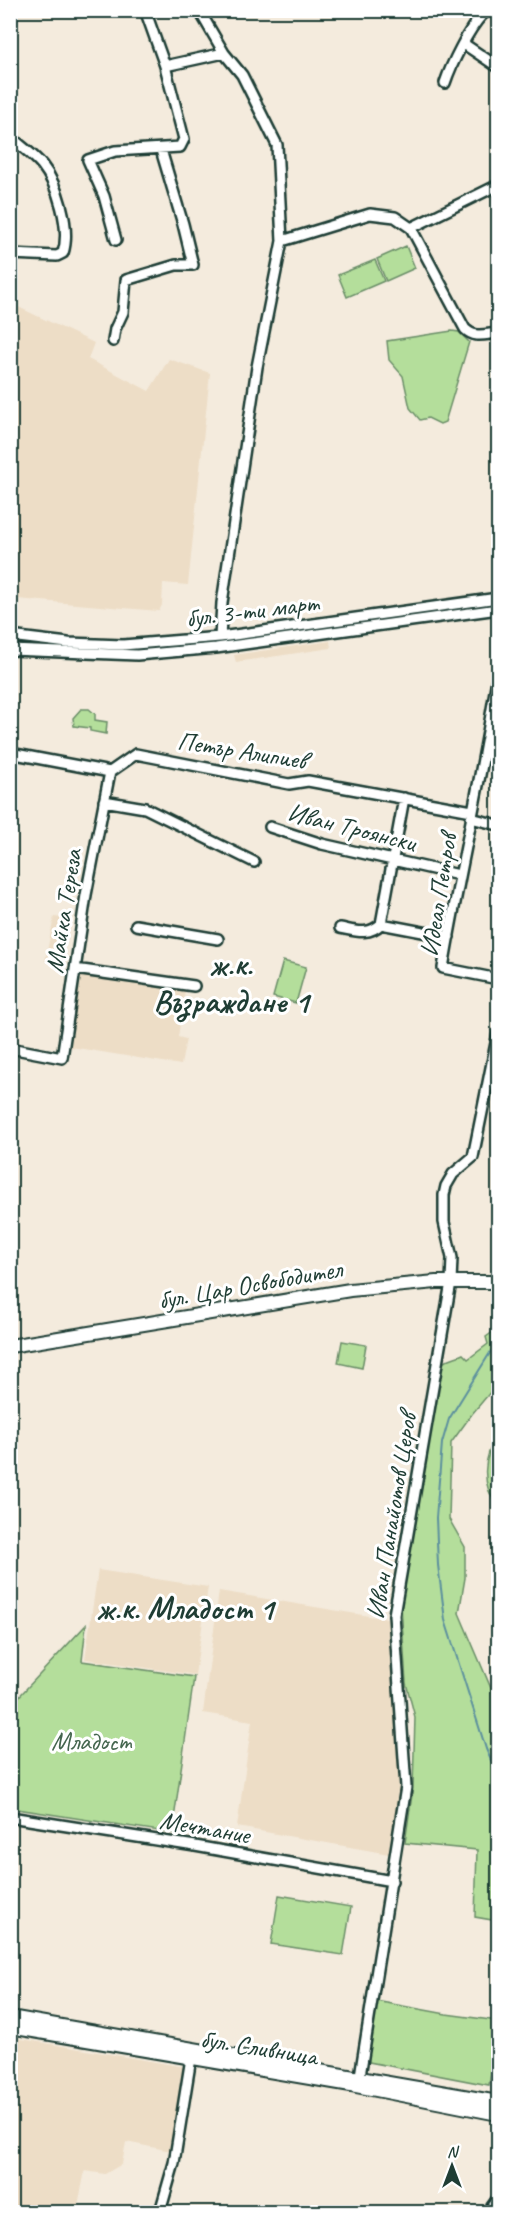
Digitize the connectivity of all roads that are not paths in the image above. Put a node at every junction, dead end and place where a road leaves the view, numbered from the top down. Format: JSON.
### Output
{"nodes":[{"id":1,"x":145,"y":10,"type":"edge"},
{"id":2,"x":199,"y":10,"type":"edge"},
{"id":3,"x":495,"y":10,"type":"edge"},
{"id":4,"x":464,"y":44,"type":"junction"},
{"id":5,"x":224,"y":53,"type":"junction"},
{"id":6,"x":165,"y":66,"type":"junction"},
{"id":7,"x":498,"y":67,"type":"edge"},
{"id":8,"x":445,"y":83,"type":"dead end"},
{"id":9,"x":10,"y":136,"type":"edge"},
{"id":10,"x":161,"y":150,"type":"junction"},
{"id":11,"x":498,"y":185,"type":"edge"},
{"id":12,"x":411,"y":228,"type":"junction"},
{"id":13,"x":116,"y":240,"type":"dead end"},
{"id":14,"x":282,"y":241,"type":"junction"},
{"id":15,"x":10,"y":254,"type":"edge"},
{"id":16,"x":498,"y":333,"type":"edge"},
{"id":17,"x":113,"y":341,"type":"dead end"},
{"id":18,"x":498,"y":598,"type":"edge"},
{"id":19,"x":498,"y":609,"type":"edge"},
{"id":20,"x":10,"y":636,"type":"edge"},
{"id":21,"x":220,"y":636,"type":"junction"},
{"id":22,"x":10,"y":650,"type":"edge"},
{"id":23,"x":498,"y":672,"type":"edge"},
{"id":24,"x":10,"y":753,"type":"edge"},
{"id":25,"x":110,"y":772,"type":"junction"},
{"id":26,"x":404,"y":798,"type":"junction"},
{"id":27,"x":104,"y":801,"type":"junction"},
{"id":28,"x":472,"y":814,"type":"junction"},
{"id":29,"x":498,"y":825,"type":"edge"},
{"id":30,"x":270,"y":827,"type":"dead end"},
{"id":31,"x":392,"y":860,"type":"junction"},
{"id":32,"x":254,"y":862,"type":"dead end"},
{"id":33,"x":459,"y":875,"type":"junction"},
{"id":34,"x":381,"y":924,"type":"junction"},
{"id":35,"x":136,"y":925,"type":"dead end"},
{"id":36,"x":340,"y":928,"type":"dead end"},
{"id":37,"x":448,"y":937,"type":"junction"},
{"id":38,"x":218,"y":939,"type":"dead end"},
{"id":39,"x":75,"y":969,"type":"junction"},
{"id":40,"x":498,"y":979,"type":"edge"},
{"id":41,"x":194,"y":986,"type":"dead end"},
{"id":42,"x":498,"y":1033,"type":"edge"},
{"id":43,"x":10,"y":1048,"type":"edge"},
{"id":44,"x":451,"y":1282,"type":"junction"},
{"id":45,"x":498,"y":1282,"type":"edge"},
{"id":46,"x":10,"y":1346,"type":"edge"},
{"id":47,"x":10,"y":1817,"type":"edge"},
{"id":48,"x":392,"y":1881,"type":"junction"},
{"id":49,"x":10,"y":2017,"type":"edge"},
{"id":50,"x":10,"y":2027,"type":"edge"},
{"id":51,"x":191,"y":2058,"type":"junction"},
{"id":52,"x":359,"y":2082,"type":"junction"},
{"id":53,"x":498,"y":2102,"type":"edge"},
{"id":54,"x":498,"y":2114,"type":"edge"},
{"id":55,"x":498,"y":2198,"type":"edge"},
{"id":56,"x":160,"y":2212,"type":"edge"},
{"id":57,"x":488,"y":2212,"type":"edge"}],
"edges":[{"from":1,"to":6,"type":"street"},
{"from":2,"to":5,"type":"street"},
{"from":3,"to":4,"type":"street"},
{"from":4,"to":7,"type":"street"},
{"from":4,"to":8,"type":"street"},
{"from":5,"to":6,"type":"street"},
{"from":5,"to":14,"type":"street"},
{"from":6,"to":10,"type":"street"},
{"from":9,"to":15,"type":"street"},
{"from":10,"to":13,"type":"street"},
{"from":10,"to":17,"type":"street"},
{"from":11,"to":12,"type":"street"},
{"from":12,"to":14,"type":"street"},
{"from":12,"to":16,"type":"street"},
{"from":14,"to":21,"type":"street"},
{"from":18,"to":21,"type":"street","name":"бул. 3-ти март"},
{"from":19,"to":22,"type":"street","name":"бул. 3-ти март"},
{"from":20,"to":21,"type":"street","name":"бул. 3-ти март"},
{"from":23,"to":28,"type":"street","name":"Идеал Петров"},
{"from":24,"to":25,"type":"street"},
{"from":25,"to":26,"type":"street","name":"Петър Алипиев"},
{"from":25,"to":27,"type":"street","name":"Майка Тереза"},
{"from":26,"to":28,"type":"street","name":"Петър Алипиев"},
{"from":26,"to":31,"type":"street"},
{"from":27,"to":32,"type":"street"},
{"from":27,"to":39,"type":"street","name":"Майка Тереза"},
{"from":28,"to":29,"type":"street","name":"Петър Алипиев"},
{"from":28,"to":33,"type":"street","name":"Идеал Петров"},
{"from":30,"to":31,"type":"street","name":"Иван Троянски"},
{"from":31,"to":33,"type":"street","name":"Иван Троянски"},
{"from":31,"to":34,"type":"street"},
{"from":33,"to":37,"type":"street","name":"Идеал Петров"},
{"from":34,"to":36,"type":"street"},
{"from":34,"to":37,"type":"street"},
{"from":35,"to":38,"type":"street"},
{"from":37,"to":40,"type":"street","name":"Идеал Петров"},
{"from":39,"to":41,"type":"street"},
{"from":39,"to":43,"type":"street","name":"Майка Тереза"},
{"from":42,"to":44,"type":"street","name":"Иван Панайотов Церов"},
{"from":44,"to":45,"type":"main road","name":"бул. Цар Освободител"},
{"from":44,"to":46,"type":"main road","name":"бул. Цар Освободител"},
{"from":44,"to":48,"type":"street","name":"Иван Панайотов Церов"},
{"from":47,"to":48,"type":"street","name":"Мечтание"},
{"from":48,"to":52,"type":"street","name":"Иван Панайотов Церов"},
{"from":49,"to":52,"type":"main road","name":"бул. Сливница"},
{"from":50,"to":51,"type":"main road","name":"бул. Сливница"},
{"from":51,"to":52,"type":"main road","name":"бул. Сливница"},
{"from":51,"to":56,"type":"street"},
{"from":52,"to":53,"type":"main road","name":"бул. Сливница"},
{"from":52,"to":54,"type":"main road","name":"бул. Сливница"},
{"from":55,"to":57,"type":"street"}]}
